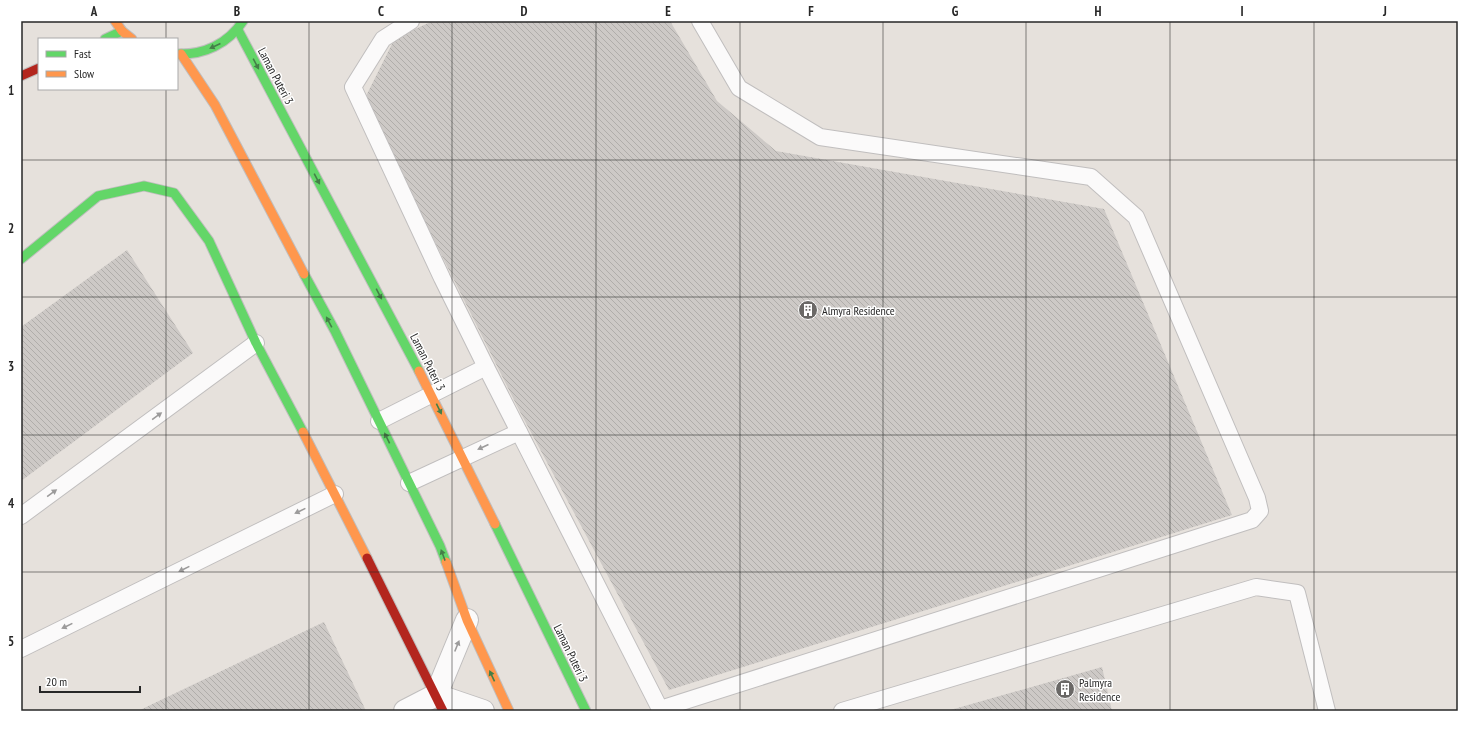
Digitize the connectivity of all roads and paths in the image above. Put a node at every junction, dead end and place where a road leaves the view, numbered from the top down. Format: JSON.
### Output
{"nodes":[{"id":1,"x":115,"y":21,"type":"edge"},
{"id":2,"x":243,"y":21,"type":"edge"},
{"id":3,"x":410,"y":21,"type":"edge"},
{"id":4,"x":700,"y":21,"type":"edge"},
{"id":5,"x":238,"y":30,"type":"junction"},
{"id":6,"x":122,"y":31,"type":"junction"},
{"id":7,"x":106,"y":38,"type":"edge"},
{"id":8,"x":131,"y":38,"type":"edge"},
{"id":9,"x":179,"y":54,"type":"edge"},
{"id":10,"x":38,"y":68,"type":"edge"},
{"id":11,"x":21,"y":76,"type":"edge"},
{"id":12,"x":21,"y":259,"type":"edge"},
{"id":13,"x":256,"y":343,"type":"junction"},
{"id":14,"x":486,"y":367,"type":"junction"},
{"id":15,"x":432,"y":395,"type":"junction"},
{"id":16,"x":379,"y":421,"type":"junction"},
{"id":17,"x":519,"y":432,"type":"junction"},
{"id":18,"x":462,"y":457,"type":"junction"},
{"id":19,"x":409,"y":482,"type":"junction"},
{"id":20,"x":335,"y":494,"type":"junction"},
{"id":21,"x":21,"y":516,"type":"edge"},
{"id":22,"x":467,"y":620,"type":"junction"},
{"id":23,"x":21,"y":649,"type":"edge"},
{"id":24,"x":440,"y":703,"type":"edge"},
{"id":25,"x":405,"y":711,"type":"edge"},
{"id":26,"x":483,"y":711,"type":"edge"},
{"id":27,"x":509,"y":711,"type":"edge"},
{"id":28,"x":586,"y":711,"type":"edge"},
{"id":29,"x":842,"y":711,"type":"edge"},
{"id":30,"x":1326,"y":711,"type":"edge"}],
"edges":[{"from":1,"to":6,"type":"street"},
{"from":2,"to":5,"type":"street"},
{"from":3,"to":14,"type":"lane"},
{"from":4,"to":17,"type":"lane"},
{"from":5,"to":9,"type":"street","one_way":true},
{"from":5,"to":15,"type":"street","name":"Laman Puteri 3","one_way":true},
{"from":6,"to":7,"type":"street"},
{"from":6,"to":8,"type":"street"},
{"from":16,"to":9,"type":"street","one_way":true},
{"from":10,"to":11,"type":"street"},
{"from":12,"to":13,"type":"street"},
{"from":13,"to":20,"type":"street"},
{"from":21,"to":13,"type":"lane","one_way":true},
{"from":14,"to":15,"type":"lane"},
{"from":14,"to":17,"type":"lane"},
{"from":15,"to":16,"type":"lane"},
{"from":15,"to":18,"type":"street","name":"Laman Puteri 3","one_way":true},
{"from":19,"to":16,"type":"street","one_way":true},
{"from":17,"to":18,"type":"lane","one_way":true},
{"from":18,"to":19,"type":"lane"},
{"from":18,"to":28,"type":"street","name":"Laman Puteri 3"},
{"from":22,"to":19,"type":"street","one_way":true},
{"from":20,"to":23,"type":"lane","one_way":true},
{"from":20,"to":24,"type":"street"},
{"from":24,"to":22,"type":"street","one_way":true},
{"from":27,"to":22,"type":"street","one_way":true},
{"from":24,"to":25,"type":"street"},
{"from":24,"to":26,"type":"street"},
{"from":29,"to":30,"type":"lane"}]}
